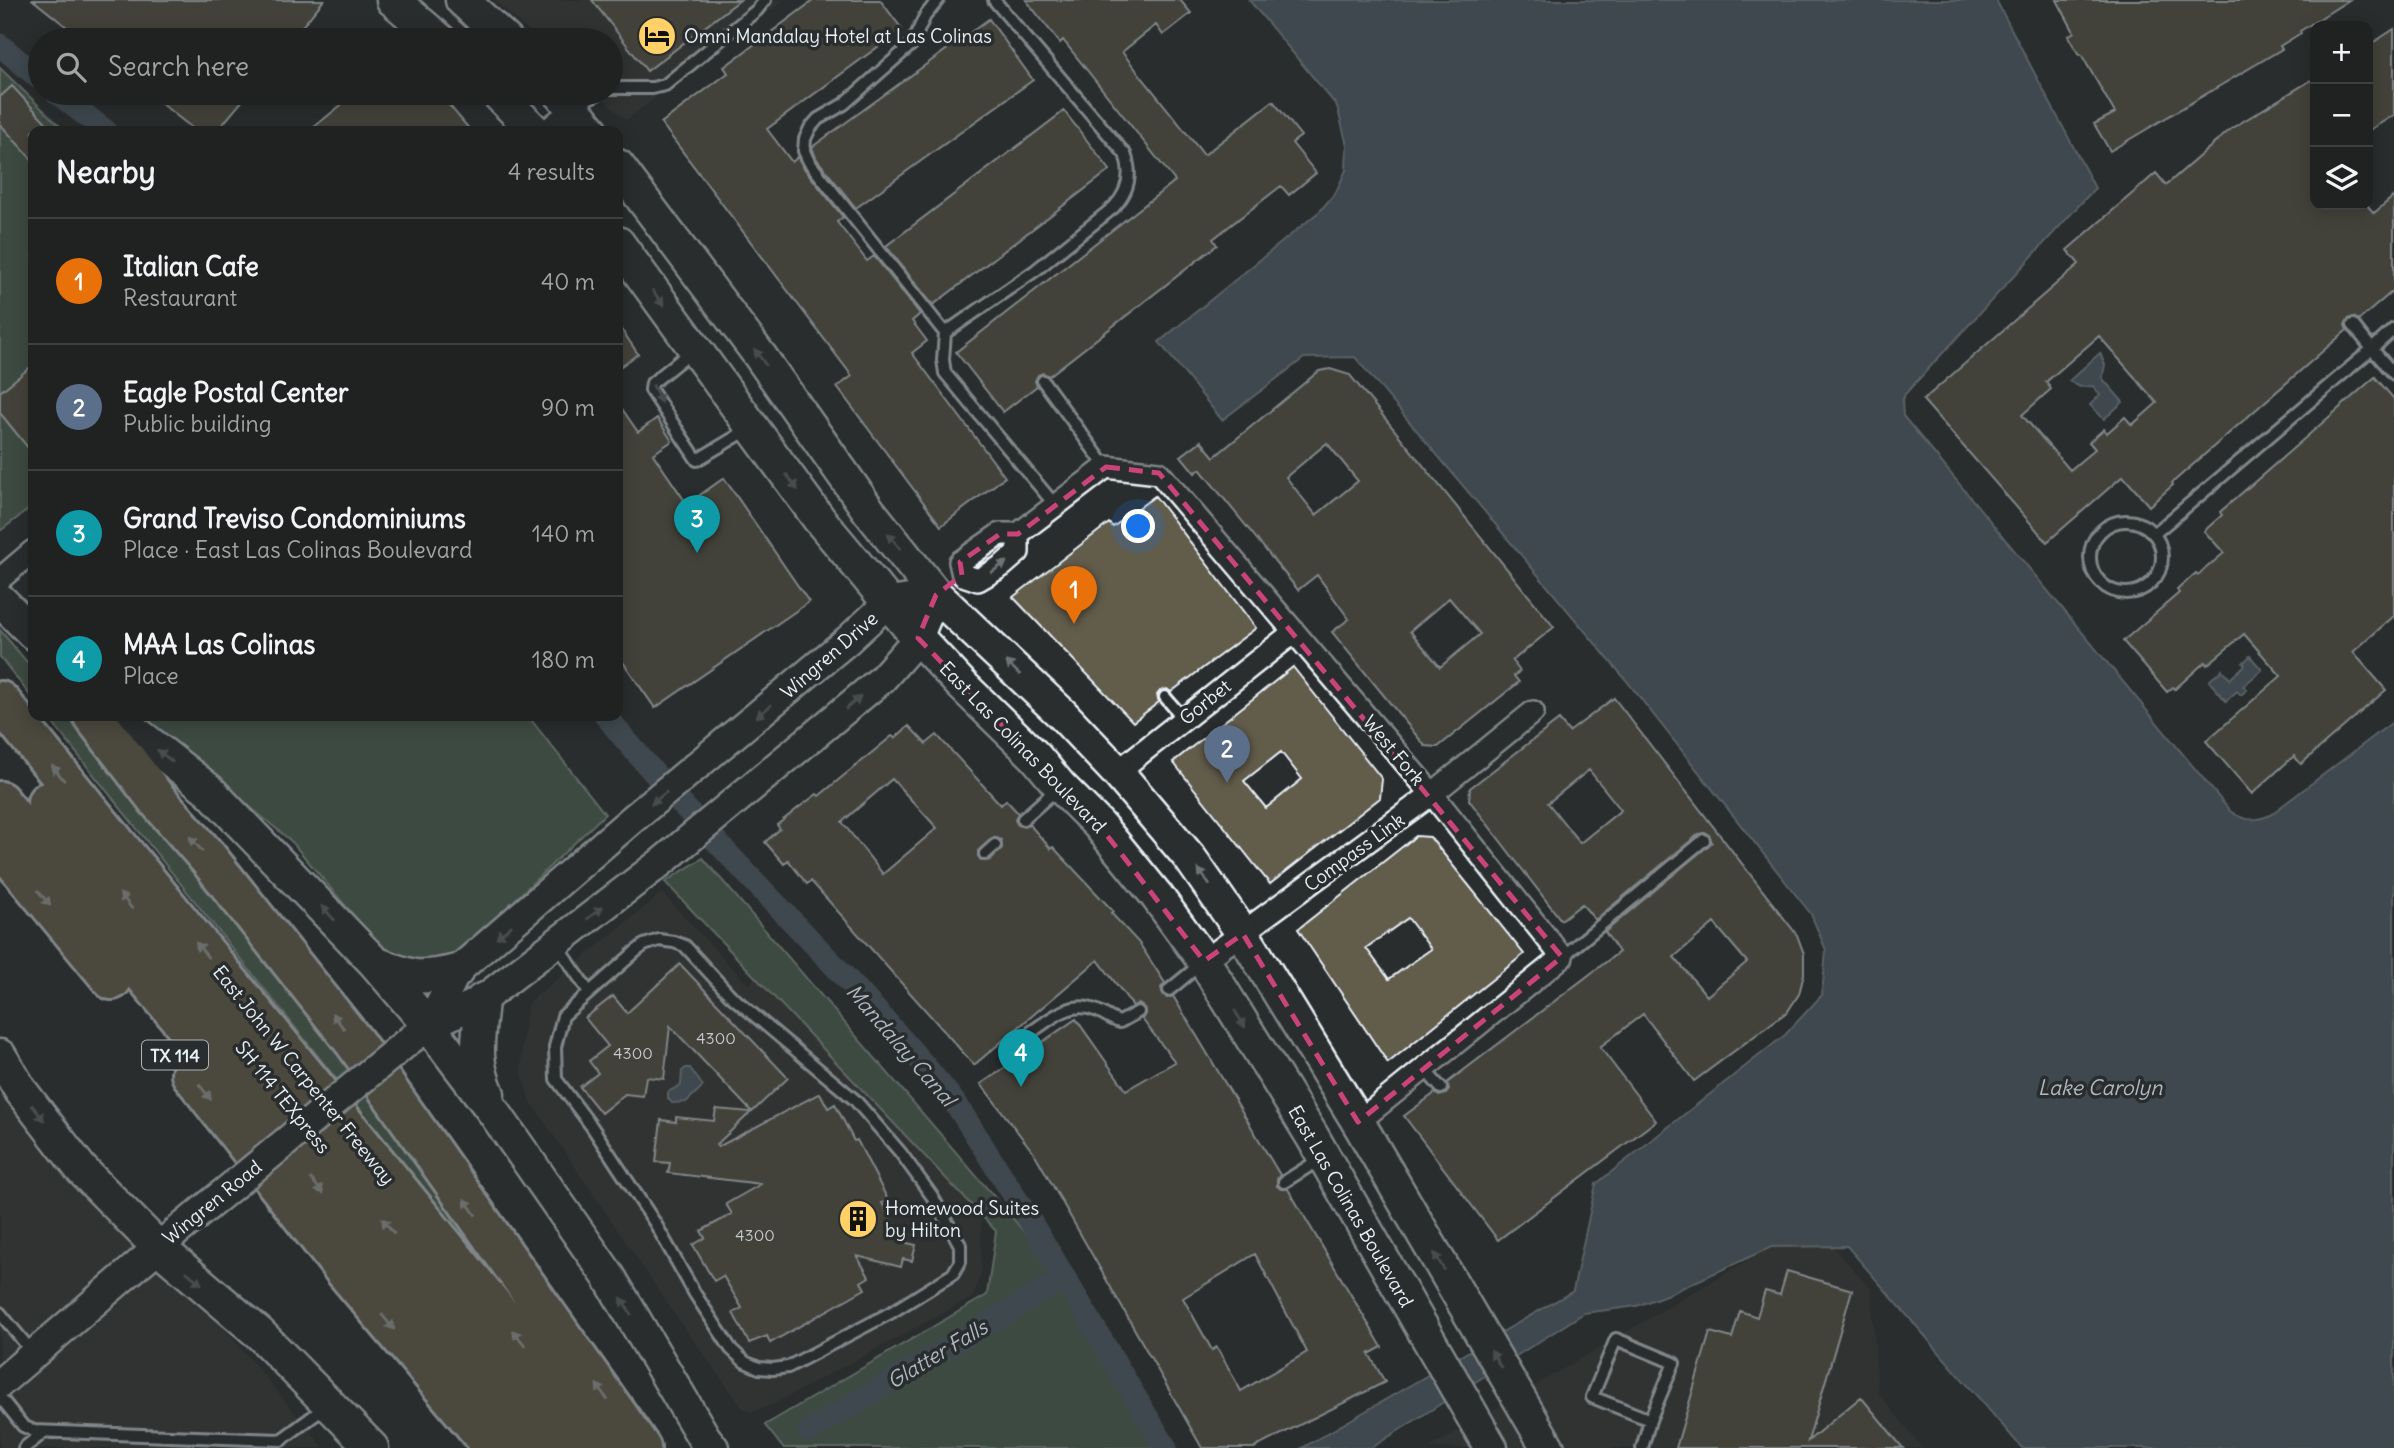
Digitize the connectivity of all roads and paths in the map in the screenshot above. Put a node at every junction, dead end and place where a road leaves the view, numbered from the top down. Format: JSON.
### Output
{"nodes":[{"id":1,"x":462,"y":0,"type":"edge"},
{"id":2,"x":765,"y":0,"type":"edge"},
{"id":3,"x":938,"y":0,"type":"edge"},
{"id":4,"x":994,"y":0,"type":"edge"},
{"id":5,"x":400,"y":2,"type":"edge"},
{"id":6,"x":427,"y":28,"type":"edge"},
{"id":7,"x":493,"y":28,"type":"edge"},
{"id":8,"x":623,"y":88,"type":"edge"},
{"id":9,"x":509,"y":105,"type":"edge"},
{"id":10,"x":581,"y":106,"type":"edge"},
{"id":11,"x":530,"y":126,"type":"edge"},
{"id":12,"x":553,"y":126,"type":"edge"},
{"id":13,"x":623,"y":173,"type":"edge"},
{"id":14,"x":623,"y":250,"type":"edge"},
{"id":15,"x":2353,"y":325,"type":"dead end"},
{"id":16,"x":2394,"y":329,"type":"edge"},
{"id":17,"x":945,"y":333,"type":"junction"},
{"id":18,"x":695,"y":349,"type":"junction"},
{"id":19,"x":2372,"y":349,"type":"junction"},
{"id":20,"x":2394,"y":374,"type":"edge"},
{"id":21,"x":1043,"y":381,"type":"dead end"},
{"id":22,"x":752,"y":426,"type":"junction"},
{"id":23,"x":1107,"y":467,"type":"junction"},
{"id":24,"x":1055,"y":505,"type":"junction"},
{"id":25,"x":2154,"y":534,"type":"junction"},
{"id":26,"x":28,"y":555,"type":"edge"},
{"id":27,"x":0,"y":579,"type":"edge"},
{"id":28,"x":936,"y":595,"type":"junction"},
{"id":29,"x":0,"y":600,"type":"edge"},
{"id":30,"x":889,"y":601,"type":"junction"},
{"id":31,"x":28,"y":628,"type":"edge"},
{"id":32,"x":1294,"y":632,"type":"junction"},
{"id":33,"x":918,"y":638,"type":"junction"},
{"id":34,"x":1165,"y":697,"type":"dead end"},
{"id":35,"x":0,"y":701,"type":"edge"},
{"id":36,"x":1534,"y":712,"type":"dead end"},
{"id":37,"x":1184,"y":719,"type":"junction"},
{"id":38,"x":97,"y":721,"type":"edge"},
{"id":39,"x":121,"y":721,"type":"edge"},
{"id":40,"x":0,"y":742,"type":"edge"},
{"id":41,"x":1117,"y":772,"type":"junction"},
{"id":42,"x":1060,"y":786,"type":"junction"},
{"id":43,"x":1432,"y":794,"type":"junction"},
{"id":44,"x":0,"y":801,"type":"edge"},
{"id":45,"x":1023,"y":819,"type":"dead end"},
{"id":46,"x":1704,"y":840,"type":"dead end"},
{"id":47,"x":0,"y":845,"type":"edge"},
{"id":48,"x":995,"y":845,"type":"dead end"},
{"id":49,"x":985,"y":854,"type":"dead end"},
{"id":50,"x":1243,"y":934,"type":"junction"},
{"id":51,"x":556,"y":943,"type":"junction"},
{"id":52,"x":1562,"y":957,"type":"junction"},
{"id":53,"x":1205,"y":961,"type":"junction"},
{"id":54,"x":375,"y":963,"type":"junction"},
{"id":55,"x":457,"y":971,"type":"junction"},
{"id":56,"x":1169,"y":990,"type":"dead end"},
{"id":57,"x":589,"y":992,"type":"junction"},
{"id":58,"x":482,"y":1000,"type":"junction"},
{"id":59,"x":1138,"y":1012,"type":"dead end"},
{"id":60,"x":1031,"y":1032,"type":"dead end"},
{"id":61,"x":418,"y":1035,"type":"junction"},
{"id":62,"x":0,"y":1056,"type":"edge"},
{"id":63,"x":1424,"y":1070,"type":"junction"},
{"id":64,"x":1441,"y":1088,"type":"dead end"},
{"id":65,"x":496,"y":1115,"type":"junction"},
{"id":66,"x":1358,"y":1122,"type":"junction"},
{"id":67,"x":1324,"y":1156,"type":"junction"},
{"id":68,"x":1284,"y":1182,"type":"dead end"},
{"id":69,"x":166,"y":1240,"type":"junction"},
{"id":70,"x":0,"y":1313,"type":"edge"},
{"id":71,"x":33,"y":1353,"type":"junction"},
{"id":72,"x":0,"y":1383,"type":"edge"},
{"id":73,"x":0,"y":1398,"type":"edge"},
{"id":74,"x":330,"y":1405,"type":"junction"},
{"id":75,"x":1650,"y":1420,"type":"junction"},
{"id":76,"x":44,"y":1432,"type":"junction"},
{"id":77,"x":1483,"y":1435,"type":"edge"},
{"id":78,"x":24,"y":1448,"type":"edge"},
{"id":79,"x":372,"y":1448,"type":"edge"},
{"id":80,"x":494,"y":1448,"type":"edge"},
{"id":81,"x":535,"y":1448,"type":"edge"},
{"id":82,"x":569,"y":1448,"type":"edge"},
{"id":83,"x":609,"y":1448,"type":"edge"},
{"id":84,"x":641,"y":1448,"type":"edge"},
{"id":85,"x":712,"y":1448,"type":"edge"},
{"id":86,"x":1548,"y":1448,"type":"edge"},
{"id":87,"x":1642,"y":1448,"type":"edge"}],
"edges":[{"from":1,"to":7,"type":"main road"},
{"from":2,"to":8,"type":"lane"},
{"from":3,"to":17,"type":"lane"},
{"from":4,"to":17,"type":"lane"},
{"from":5,"to":6,"type":"main road"},
{"from":9,"to":11,"type":"main road"},
{"from":10,"to":12,"type":"street"},
{"from":28,"to":13,"type":"main road","one_way":true},
{"from":14,"to":18,"type":"main road","name":"East Las Colinas Boulevard","one_way":true},
{"from":15,"to":19,"type":"lane"},
{"from":16,"to":19,"type":"lane"},
{"from":17,"to":24,"type":"lane"},
{"from":18,"to":22,"type":"main road","name":"East Las Colinas Boulevard"},
{"from":18,"to":22,"type":"lane","one_way":true},
{"from":19,"to":20,"type":"lane"},
{"from":19,"to":25,"type":"lane"},
{"from":21,"to":23,"type":"lane"},
{"from":22,"to":30,"type":"main road","name":"East Las Colinas Boulevard","one_way":true},
{"from":23,"to":24,"type":"street"},
{"from":23,"to":32,"type":"street","name":"West Fork"},
{"from":24,"to":28,"type":"street"},
{"from":25,"to":25,"type":"lane"},
{"from":26,"to":27,"type":"street"},
{"from":28,"to":30,"type":"street","name":"Wingren Drive"},
{"from":28,"to":33,"type":"street"},
{"from":41,"to":28,"type":"main road","one_way":true},
{"from":29,"to":31,"type":"main road"},
{"from":30,"to":33,"type":"main road","name":"East Las Colinas Boulevard"},
{"from":30,"to":55,"type":"street","name":"Wingren Drive","one_way":true},
{"from":32,"to":37,"type":"street","name":"Gorbet"},
{"from":32,"to":43,"type":"street","name":"West Fork"},
{"from":33,"to":42,"type":"main road","name":"East Las Colinas Boulevard"},
{"from":51,"to":33,"type":"street","one_way":true},
{"from":34,"to":37,"type":"lane"},
{"from":83,"to":35,"type":"highway","name":"East John W Carpenter Freeway","one_way":true},
{"from":36,"to":43,"type":"street","name":"Compass Link"},
{"from":37,"to":41,"type":"street","name":"Gorbet"},
{"from":84,"to":38,"type":"highway","one_way":true},
{"from":54,"to":39,"type":"main road","one_way":true},
{"from":82,"to":40,"type":"highway","name":"SH 114 TEXpress","one_way":true},
{"from":50,"to":41,"type":"main road","one_way":true},
{"from":42,"to":45,"type":"lane"},
{"from":42,"to":53,"type":"main road","name":"East Las Colinas Boulevard"},
{"from":43,"to":50,"type":"street","name":"Compass Link"},
{"from":43,"to":52,"type":"street","name":"West Fork"},
{"from":44,"to":81,"type":"highway","name":"SH 114 TEXpress","one_way":true},
{"from":46,"to":52,"type":"lane"},
{"from":47,"to":80,"type":"highway","number":"TX 114","one_way":true},
{"from":48,"to":49,"type":"lane"},
{"from":50,"to":53,"type":"street","name":"Compass Link"},
{"from":50,"to":66,"type":"main road"},
{"from":51,"to":57,"type":"lane"},
{"from":51,"to":58,"type":"street"},
{"from":52,"to":63,"type":"street"},
{"from":53,"to":56,"type":"lane"},
{"from":53,"to":67,"type":"main road","name":"East Las Colinas Boulevard","one_way":true},
{"from":54,"to":55,"type":"main road"},
{"from":54,"to":61,"type":"main road"},
{"from":55,"to":61,"type":"street","name":"Wingren Drive"},
{"from":57,"to":57,"type":"lane"},
{"from":58,"to":61,"type":"street"},
{"from":58,"to":65,"type":"main road"},
{"from":59,"to":60,"type":"lane"},
{"from":61,"to":65,"type":"main road"},
{"from":61,"to":69,"type":"street","name":"Wingren Road","bridge":true},
{"from":62,"to":69,"type":"main road","one_way":true},
{"from":63,"to":64,"type":"lane"},
{"from":63,"to":66,"type":"street"},
{"from":85,"to":65,"type":"main road","one_way":true},
{"from":86,"to":66,"type":"main road","one_way":true},
{"from":67,"to":68,"type":"lane"},
{"from":67,"to":77,"type":"main road","name":"East Las Colinas Boulevard"},
{"from":69,"to":71,"type":"street","name":"Wingren Road"},
{"from":69,"to":74,"type":"main road","one_way":true},
{"from":70,"to":71,"type":"lane"},
{"from":71,"to":72,"type":"street","name":"Wingren Road"},
{"from":73,"to":76,"type":"lane"},
{"from":74,"to":76,"type":"lane"},
{"from":74,"to":79,"type":"main road"},
{"from":75,"to":75,"type":"lane"},
{"from":75,"to":87,"type":"lane"},
{"from":76,"to":78,"type":"lane"}]}
